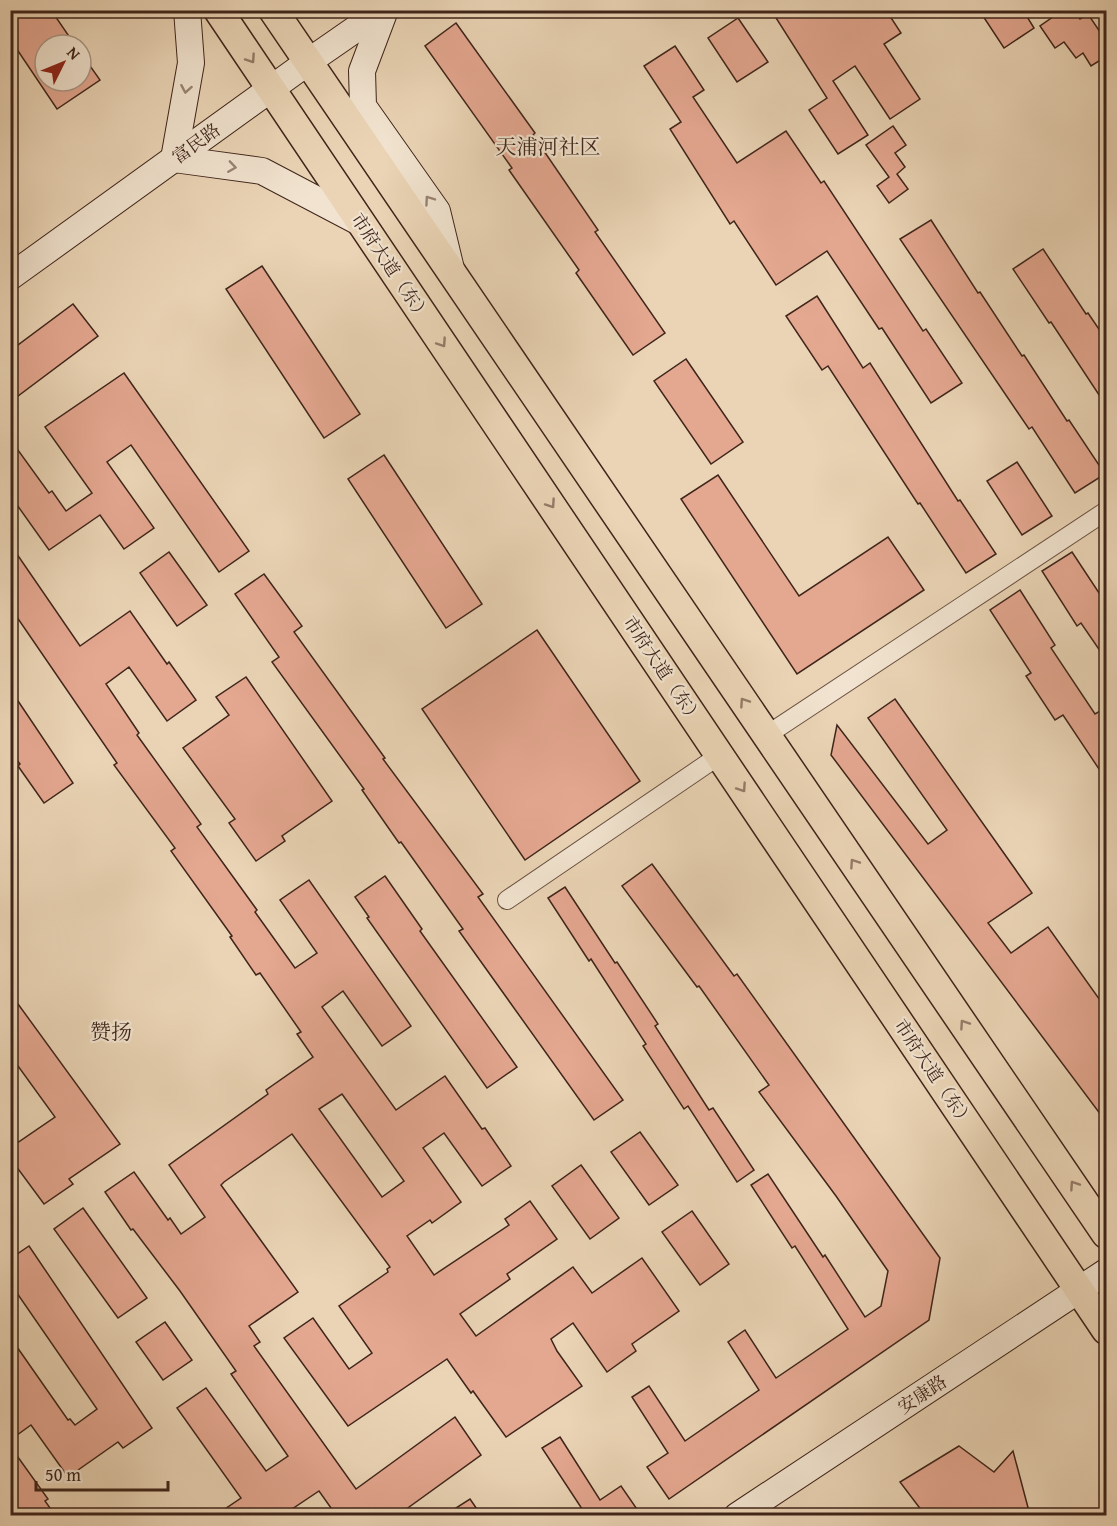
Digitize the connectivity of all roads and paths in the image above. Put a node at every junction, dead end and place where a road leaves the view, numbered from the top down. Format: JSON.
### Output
{"nodes":[{"id":1,"x":187,"y":10,"type":"edge"},
{"id":2,"x":218,"y":10,"type":"edge"},
{"id":3,"x":273,"y":10,"type":"edge"},
{"id":4,"x":384,"y":10,"type":"edge"},
{"id":5,"x":308,"y":62,"type":"junction"},
{"id":6,"x":271,"y":88,"type":"junction"},
{"id":7,"x":174,"y":159,"type":"junction"},
{"id":8,"x":361,"y":223,"type":"junction"},
{"id":9,"x":453,"y":275,"type":"junction"},
{"id":10,"x":10,"y":277,"type":"edge"},
{"id":11,"x":1107,"y":511,"type":"edge"},
{"id":12,"x":767,"y":735,"type":"junction"},
{"id":13,"x":720,"y":755,"type":"junction"},
{"id":14,"x":507,"y":900,"type":"dead end"},
{"id":15,"x":1107,"y":1234,"type":"edge"},
{"id":16,"x":1107,"y":1272,"type":"edge"},
{"id":17,"x":1080,"y":1290,"type":"junction"},
{"id":18,"x":1107,"y":1330,"type":"edge"},
{"id":19,"x":737,"y":1515,"type":"edge"}],
"edges":[{"from":1,"to":7,"type":"street","one_way":true},
{"from":2,"to":6,"type":"main road","name":"市府大道（东）","one_way":true},
{"from":3,"to":5,"type":"main road"},
{"from":4,"to":5,"type":"street","name":"富民路"},
{"from":9,"to":4,"type":"street","one_way":true},
{"from":5,"to":6,"type":"street","name":"富民路"},
{"from":5,"to":9,"type":"main road"},
{"from":6,"to":7,"type":"street","name":"富民路"},
{"from":6,"to":8,"type":"main road","name":"市府大道（东）"},
{"from":7,"to":8,"type":"street","one_way":true},
{"from":7,"to":10,"type":"street","name":"富民路"},
{"from":8,"to":13,"type":"main road","name":"市府大道（东）","one_way":true},
{"from":12,"to":9,"type":"main road","one_way":true},
{"from":11,"to":12,"type":"street"},
{"from":15,"to":12,"type":"main road","one_way":true},
{"from":13,"to":14,"type":"street"},
{"from":13,"to":17,"type":"main road","name":"市府大道（东）","one_way":true},
{"from":16,"to":17,"type":"street","name":"安康路"},
{"from":17,"to":18,"type":"main road","name":"市府大道（东）"},
{"from":17,"to":19,"type":"street","name":"安康路"}]}
